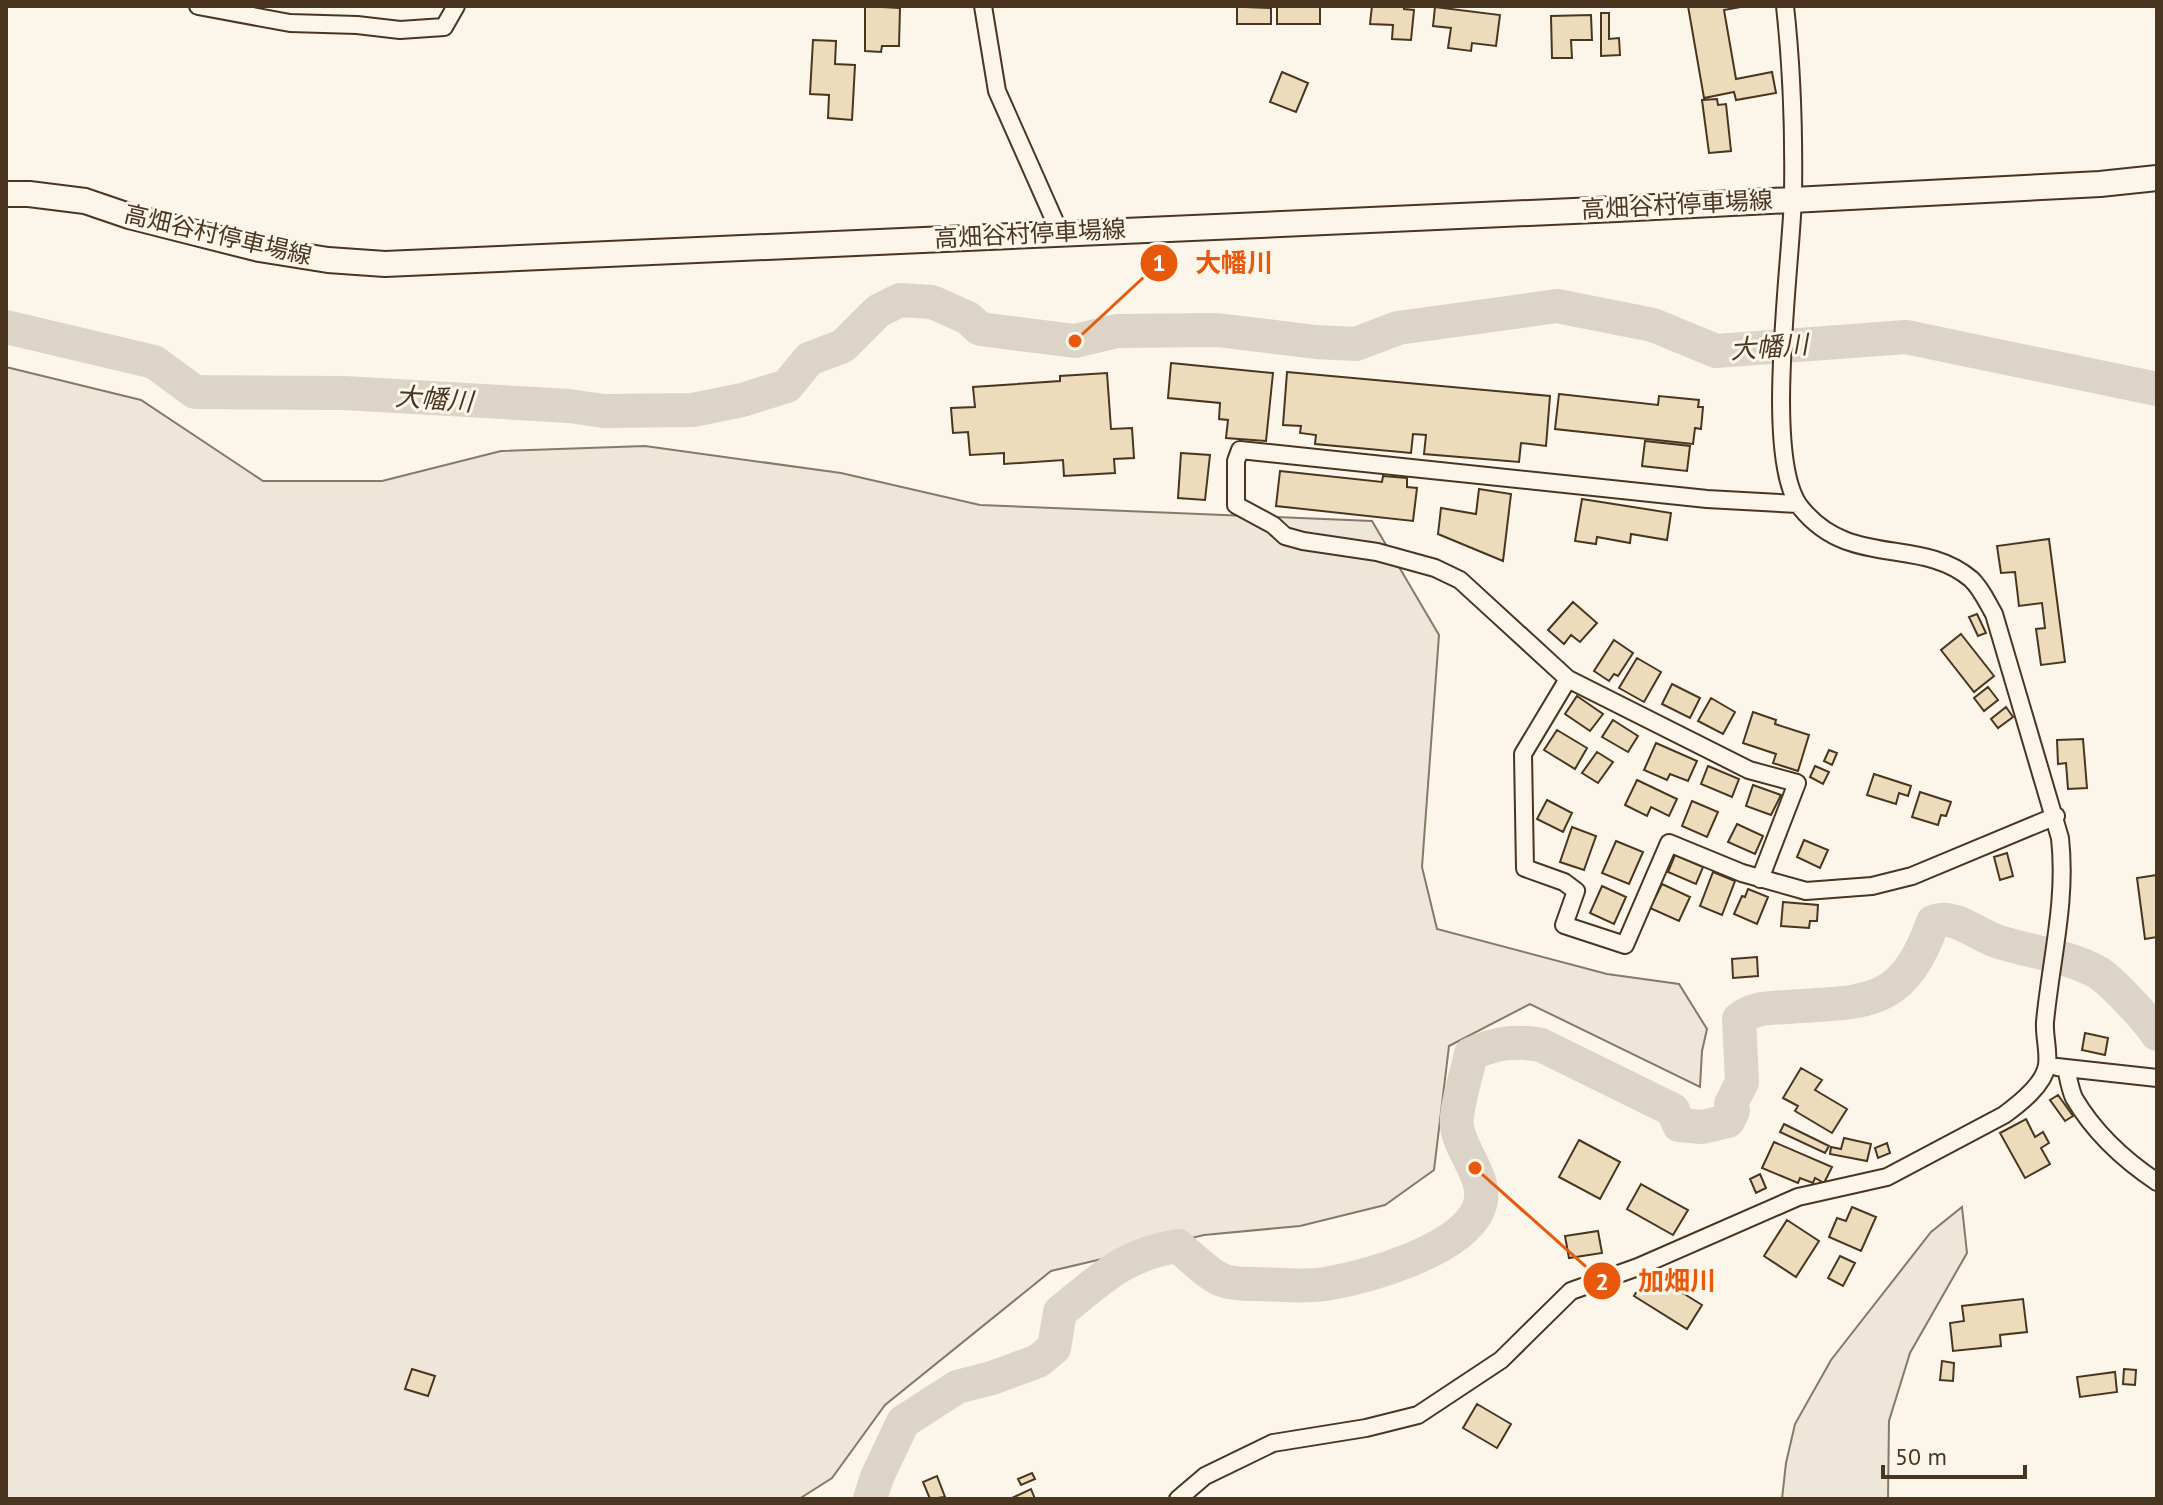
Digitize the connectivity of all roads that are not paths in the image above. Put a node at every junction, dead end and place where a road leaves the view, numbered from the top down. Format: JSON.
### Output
{"nodes":[{"id":1,"x":198,"y":6,"type":"edge"},
{"id":2,"x":456,"y":6,"type":"edge"},
{"id":3,"x":983,"y":6,"type":"edge"},
{"id":4,"x":1785,"y":6,"type":"edge"},
{"id":5,"x":2157,"y":178,"type":"edge"},
{"id":6,"x":6,"y":194,"type":"edge"},
{"id":7,"x":1793,"y":199,"type":"junction"},
{"id":8,"x":1060,"y":233,"type":"junction"},
{"id":9,"x":1798,"y":504,"type":"junction"},
{"id":10,"x":1568,"y":679,"type":"junction"},
{"id":11,"x":2056,"y":816,"type":"junction"},
{"id":12,"x":1760,"y":879,"type":"junction"},
{"id":13,"x":2047,"y":1065,"type":"junction"},
{"id":14,"x":2066,"y":1068,"type":"junction"},
{"id":15,"x":2157,"y":1078,"type":"edge"},
{"id":16,"x":2157,"y":1182,"type":"edge"},
{"id":17,"x":1178,"y":1499,"type":"edge"}],
"edges":[{"from":1,"to":2,"type":"street"},
{"from":3,"to":8,"type":"street"},
{"from":4,"to":7,"type":"street"},
{"from":5,"to":7,"type":"main road","name":"高畑谷村停車場線"},
{"from":6,"to":8,"type":"main road","name":"高畑谷村停車場線"},
{"from":7,"to":8,"type":"main road","name":"高畑谷村停車場線"},
{"from":7,"to":9,"type":"street"},
{"from":9,"to":10,"type":"street"},
{"from":9,"to":11,"type":"street"},
{"from":10,"to":12,"type":"street"},
{"from":10,"to":12,"type":"street"},
{"from":11,"to":12,"type":"street"},
{"from":11,"to":13,"type":"street"},
{"from":13,"to":14,"type":"street"},
{"from":13,"to":17,"type":"street"},
{"from":14,"to":15,"type":"street"},
{"from":14,"to":16,"type":"street"}]}
